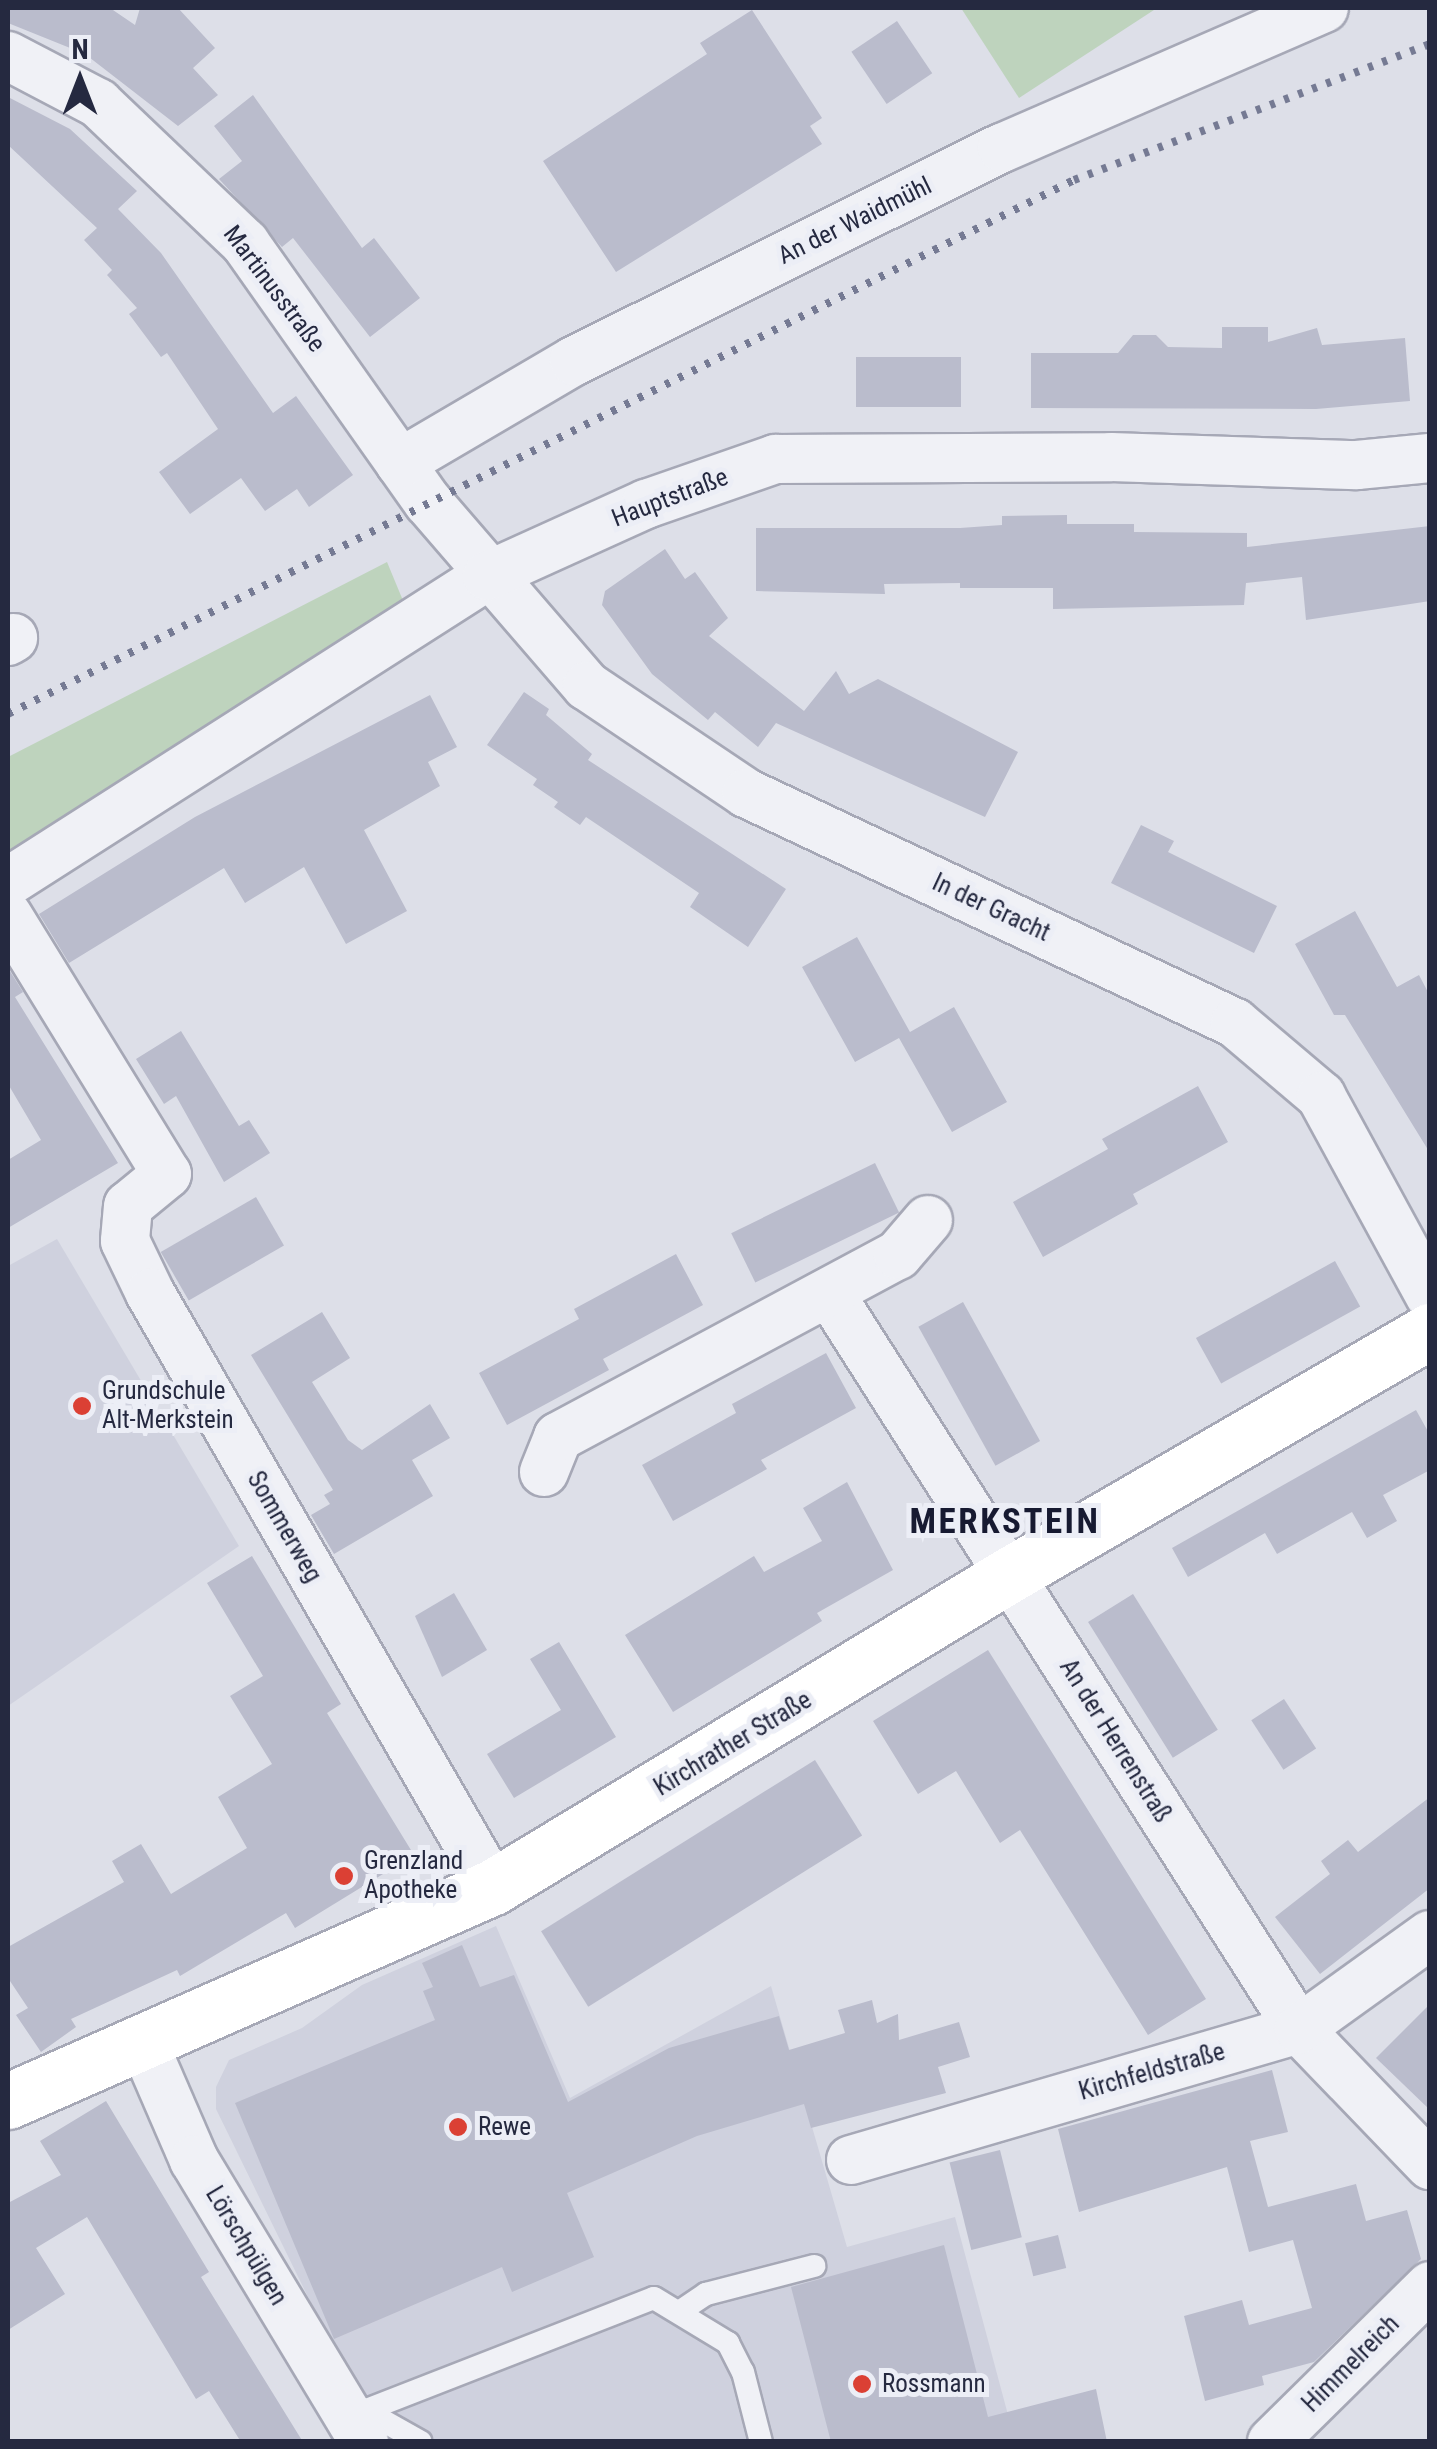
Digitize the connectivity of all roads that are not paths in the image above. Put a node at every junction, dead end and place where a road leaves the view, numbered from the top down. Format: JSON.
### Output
{"nodes":[{"id":1,"x":1324,"y":8,"type":"edge"},
{"id":2,"x":8,"y":56,"type":"edge"},
{"id":3,"x":1430,"y":458,"type":"edge"},
{"id":4,"x":400,"y":463,"type":"junction"},
{"id":5,"x":487,"y":576,"type":"junction"},
{"id":6,"x":8,"y":882,"type":"edge"},
{"id":7,"x":8,"y":916,"type":"edge"},
{"id":8,"x":928,"y":1220,"type":"dead end"},
{"id":9,"x":830,"y":1294,"type":"junction"},
{"id":10,"x":1430,"y":1296,"type":"edge"},
{"id":11,"x":1430,"y":1331,"type":"edge"},
{"id":12,"x":544,"y":1472,"type":"dead end"},
{"id":13,"x":1009,"y":1575,"type":"junction"},
{"id":14,"x":493,"y":1888,"type":"junction"},
{"id":15,"x":1430,"y":1935,"type":"edge"},
{"id":16,"x":1299,"y":2029,"type":"junction"},
{"id":17,"x":143,"y":2042,"type":"junction"},
{"id":18,"x":8,"y":2101,"type":"edge"},
{"id":19,"x":851,"y":2160,"type":"dead end"},
{"id":20,"x":1430,"y":2166,"type":"edge"},
{"id":21,"x":814,"y":2266,"type":"dead end"},
{"id":22,"x":1430,"y":2286,"type":"edge"},
{"id":23,"x":682,"y":2310,"type":"junction"},
{"id":24,"x":354,"y":2414,"type":"edge"},
{"id":25,"x":421,"y":2442,"type":"edge"},
{"id":26,"x":761,"y":2442,"type":"edge"},
{"id":27,"x":1272,"y":2442,"type":"edge"}],
"edges":[{"from":1,"to":4,"type":"street","name":"An der Waidmühl"},
{"from":2,"to":4,"type":"street","name":"Martinusstraße"},
{"from":3,"to":5,"type":"street","name":"Hauptstraße"},
{"from":4,"to":5,"type":"street","name":"Martinusstraße"},
{"from":5,"to":6,"type":"street","name":"Hauptstraße"},
{"from":5,"to":10,"type":"street","name":"In der Gracht"},
{"from":7,"to":14,"type":"street","name":"Sommerweg"},
{"from":8,"to":9,"type":"street"},
{"from":9,"to":12,"type":"street"},
{"from":9,"to":13,"type":"street","name":"An der Herrenstraß"},
{"from":11,"to":13,"type":"main road","name":"Kirchrather Straße"},
{"from":13,"to":14,"type":"main road","name":"Kirchrather Straße"},
{"from":13,"to":16,"type":"street","name":"An der Herrenstraß"},
{"from":14,"to":17,"type":"main road","name":"Kirchrather Straße"},
{"from":15,"to":16,"type":"street","name":"Kirchfeldstraße"},
{"from":16,"to":19,"type":"street","name":"Kirchfeldstraße"},
{"from":16,"to":20,"type":"street","name":"An der Herrenstraß"},
{"from":17,"to":18,"type":"main road","name":"Kirchrather Straße"},
{"from":17,"to":24,"type":"street","name":"Lörschpülgen"},
{"from":21,"to":23,"type":"lane"},
{"from":22,"to":27,"type":"street","name":"Himmelreich"},
{"from":23,"to":24,"type":"lane"},
{"from":23,"to":26,"type":"lane"},
{"from":24,"to":25,"type":"lane"}]}
